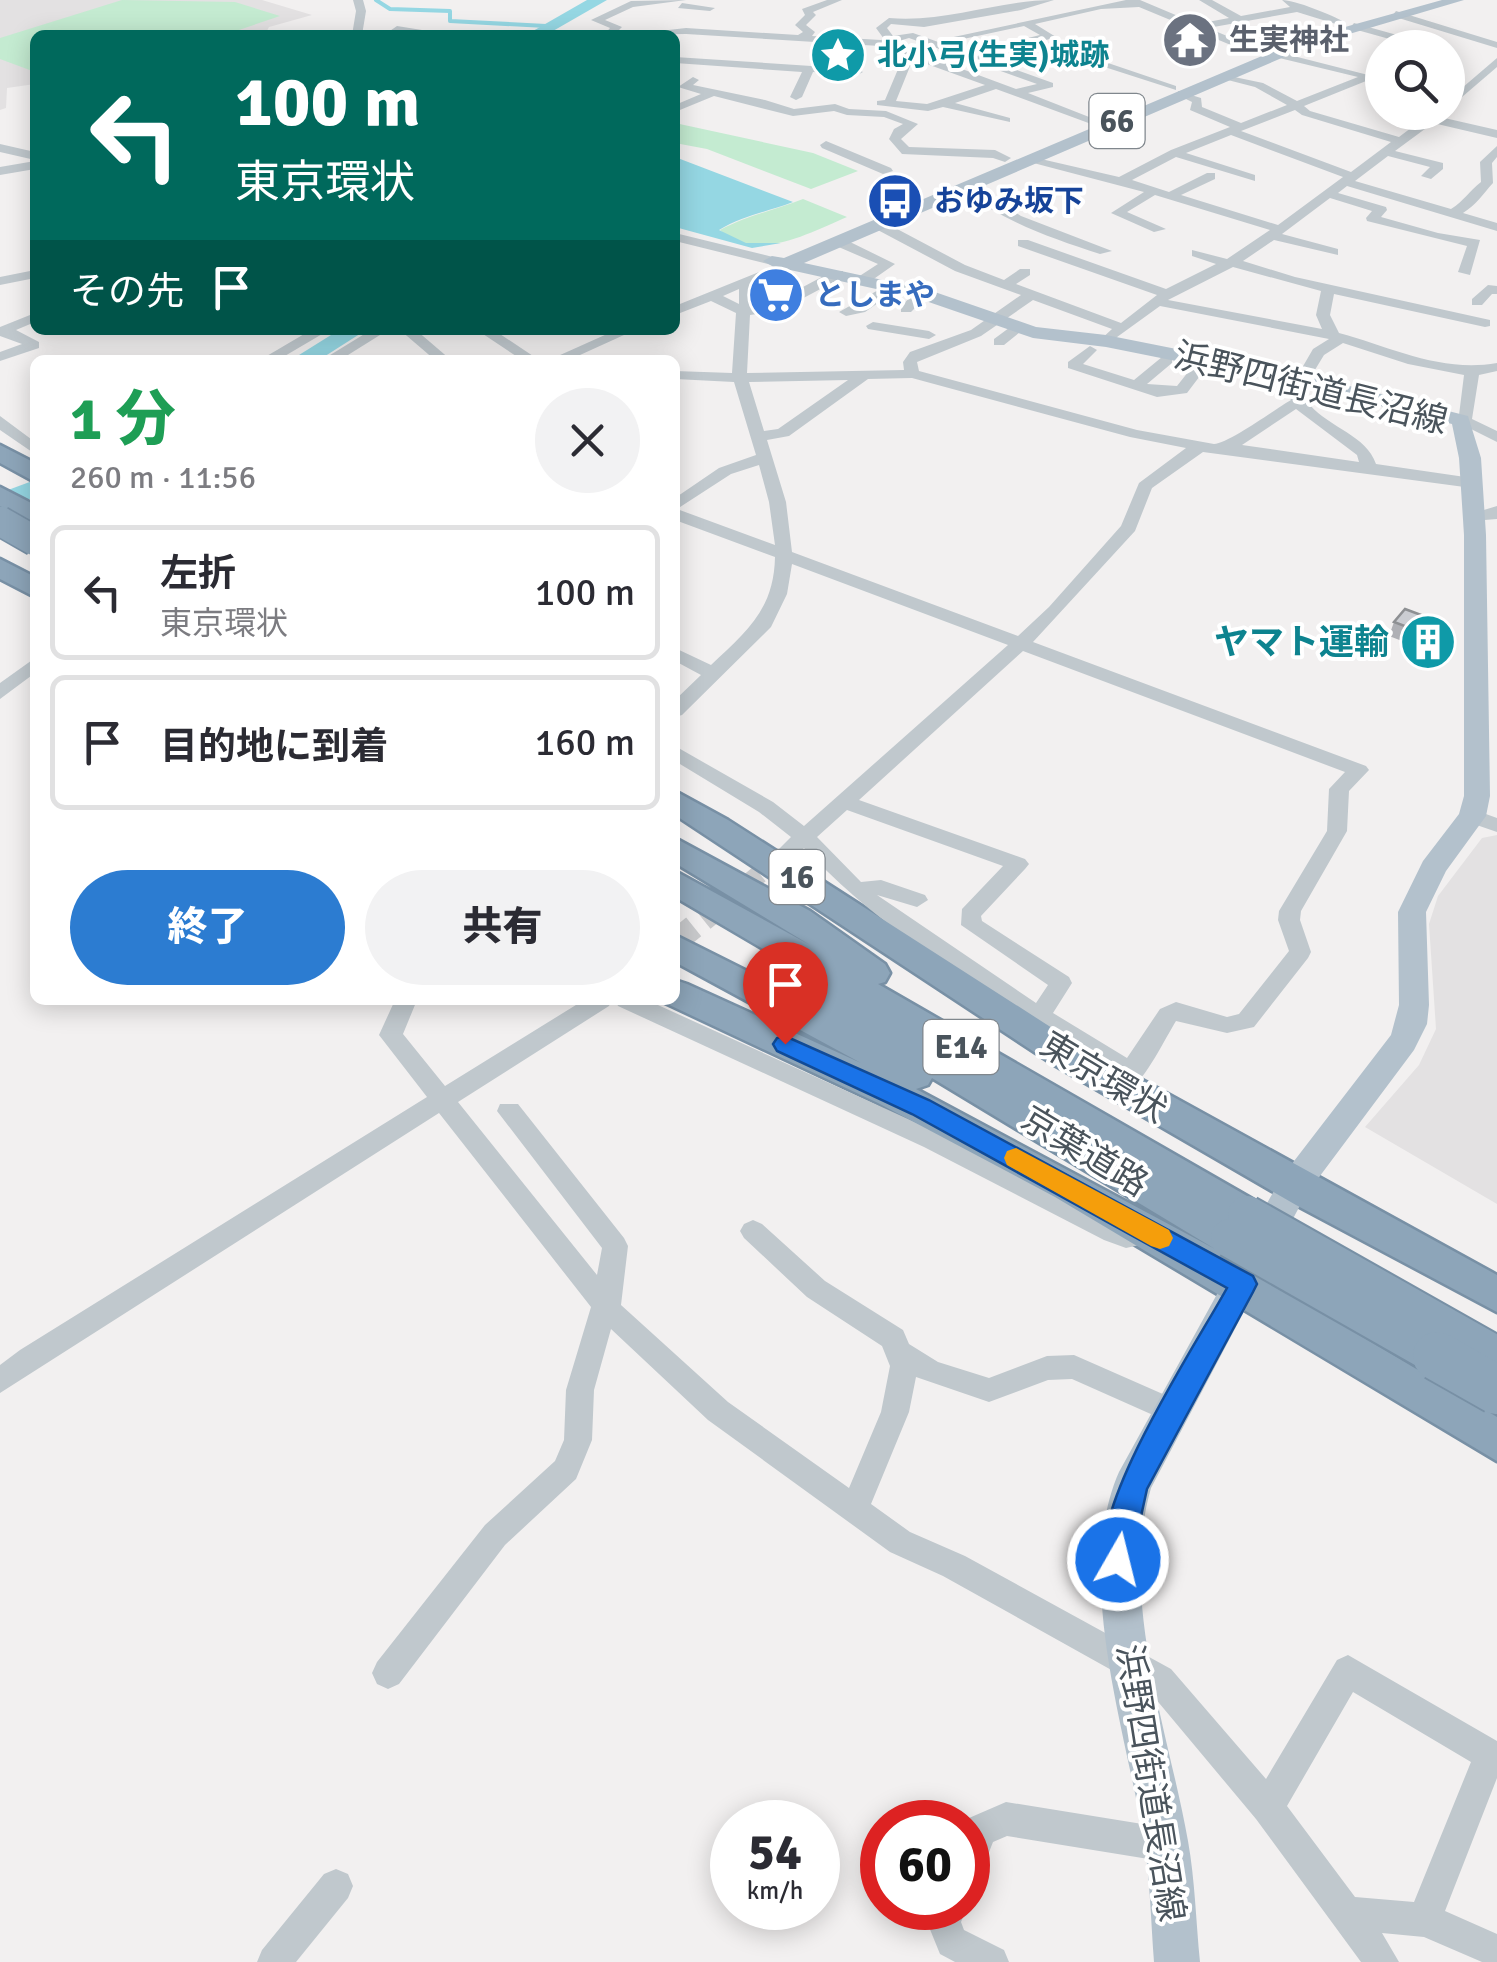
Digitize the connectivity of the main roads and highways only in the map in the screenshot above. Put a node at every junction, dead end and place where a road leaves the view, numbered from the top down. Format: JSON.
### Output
{"nodes":[{"id":1,"x":1423,"y":0,"type":"edge"},
{"id":2,"x":1457,"y":0,"type":"edge"},
{"id":3,"x":1385,"y":9,"type":"junction"},
{"id":4,"x":1269,"y":52,"type":"junction"},
{"id":5,"x":1177,"y":90,"type":"junction"},
{"id":6,"x":1099,"y":123,"type":"junction"},
{"id":7,"x":779,"y":263,"type":"junction"},
{"id":8,"x":0,"y":452,"type":"edge"},
{"id":9,"x":20,"y":476,"type":"edge"},
{"id":10,"x":30,"y":503,"type":"edge"},
{"id":11,"x":1485,"y":513,"type":"edge"},
{"id":12,"x":0,"y":521,"type":"edge"},
{"id":13,"x":30,"y":539,"type":"edge"},
{"id":14,"x":0,"y":548,"type":"edge"},
{"id":15,"x":0,"y":567,"type":"edge"},
{"id":16,"x":30,"y":567,"type":"edge"},
{"id":17,"x":30,"y":586,"type":"edge"},
{"id":18,"x":680,"y":804,"type":"edge"},
{"id":19,"x":1485,"y":821,"type":"edge"},
{"id":20,"x":680,"y":852,"type":"edge"},
{"id":21,"x":680,"y":885,"type":"edge"},
{"id":22,"x":680,"y":911,"type":"edge"},
{"id":23,"x":680,"y":950,"type":"edge"},
{"id":24,"x":680,"y":995,"type":"edge"},
{"id":25,"x":680,"y":1004,"type":"edge"},
{"id":26,"x":723,"y":1016,"type":"junction"},
{"id":27,"x":1136,"y":1182,"type":"junction"},
{"id":28,"x":1199,"y":1186,"type":"junction"},
{"id":29,"x":1293,"y":1187,"type":"junction"},
{"id":30,"x":1238,"y":1226,"type":"junction"},
{"id":31,"x":1243,"y":1284,"type":"junction"},
{"id":32,"x":1497,"y":1295,"type":"edge"},
{"id":33,"x":1497,"y":1356,"type":"edge"},
{"id":34,"x":1497,"y":1390,"type":"edge"},
{"id":35,"x":1497,"y":1442,"type":"edge"},
{"id":36,"x":1177,"y":1962,"type":"edge"}],
"edges":[{"from":1,"to":3,"type":"main road","number":"66"},
{"from":2,"to":3,"type":"main road","number":"66"},
{"from":3,"to":4,"type":"main road","number":"66"},
{"from":4,"to":5,"type":"main road","number":"66"},
{"from":4,"to":5,"type":"main road","number":"66"},
{"from":5,"to":6,"type":"main road","number":"66"},
{"from":6,"to":7,"type":"main road","number":"66"},
{"from":6,"to":7,"type":"main road","number":"66"},
{"from":7,"to":11,"type":"main road","name":"浜野四街道長沼線"},
{"from":8,"to":9,"type":"highway"},
{"from":9,"to":10,"type":"highway"},
{"from":11,"to":19,"type":"main road","name":"浜野四街道長沼線"},
{"from":12,"to":13,"type":"highway","bridge":true},
{"from":14,"to":16,"type":"highway"},
{"from":15,"to":17,"type":"highway"},
{"from":18,"to":29,"type":"highway","name":"東京環状","number":"16"},
{"from":19,"to":29,"type":"main road","name":"浜野四街道長沼線"},
{"from":20,"to":28,"type":"highway"},
{"from":21,"to":28,"type":"highway","name":"京葉道路","number":"E14"},
{"from":22,"to":27,"type":"highway","name":"京葉道路","number":"E14"},
{"from":23,"to":27,"type":"highway"},
{"from":24,"to":26,"type":"highway"},
{"from":25,"to":26,"type":"highway"},
{"from":26,"to":31,"type":"highway"},
{"from":27,"to":30,"type":"highway","name":"京葉道路","number":"E14"},
{"from":28,"to":30,"type":"highway","name":"京葉道路","number":"E14"},
{"from":29,"to":31,"type":"main road","name":"浜野四街道長沼線"},
{"from":29,"to":32,"type":"highway","name":"東京環状","number":"16"},
{"from":30,"to":33,"type":"highway","name":"京葉道路","number":"E14","bridge":true},
{"from":30,"to":34,"type":"highway","name":"京葉道路","number":"E14","bridge":true},
{"from":31,"to":35,"type":"highway"},
{"from":31,"to":36,"type":"main road","name":"浜野四街道長沼線"}]}
